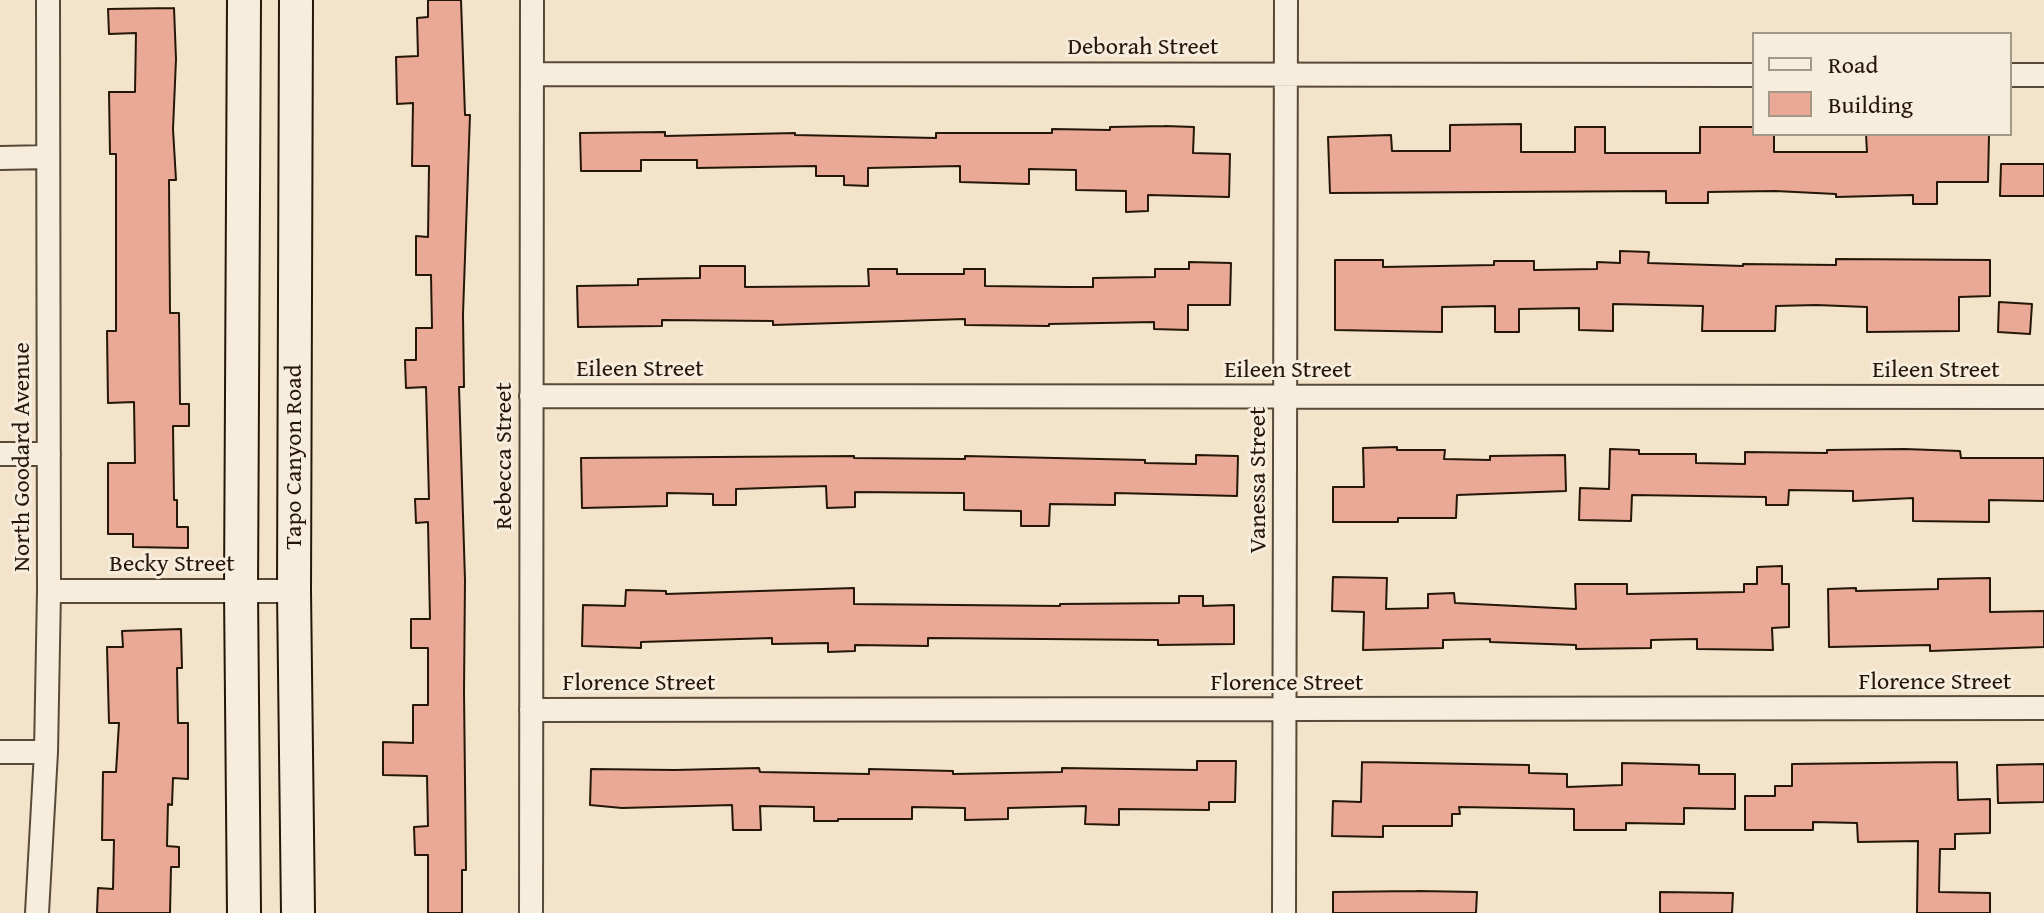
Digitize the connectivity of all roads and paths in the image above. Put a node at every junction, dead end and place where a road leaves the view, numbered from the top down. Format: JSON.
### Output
{"nodes":[{"id":1,"x":48,"y":0,"type":"edge"},
{"id":2,"x":244,"y":0,"type":"edge"},
{"id":3,"x":296,"y":0,"type":"edge"},
{"id":4,"x":532,"y":0,"type":"edge"},
{"id":5,"x":1286,"y":0,"type":"edge"},
{"id":6,"x":532,"y":74,"type":"junction"},
{"id":7,"x":1286,"y":74,"type":"junction"},
{"id":8,"x":1752,"y":75,"type":"edge"},
{"id":9,"x":2012,"y":75,"type":"edge"},
{"id":10,"x":2044,"y":75,"type":"edge"},
{"id":11,"x":48,"y":157,"type":"junction"},
{"id":12,"x":0,"y":158,"type":"edge"},
{"id":13,"x":531,"y":396,"type":"junction"},
{"id":14,"x":1286,"y":397,"type":"junction"},
{"id":15,"x":2044,"y":397,"type":"edge"},
{"id":16,"x":0,"y":454,"type":"edge"},
{"id":17,"x":49,"y":454,"type":"junction"},
{"id":18,"x":49,"y":591,"type":"junction"},
{"id":19,"x":241,"y":591,"type":"junction"},
{"id":20,"x":294,"y":591,"type":"junction"},
{"id":21,"x":2044,"y":708,"type":"edge"},
{"id":22,"x":531,"y":710,"type":"junction"},
{"id":23,"x":1285,"y":711,"type":"junction"},
{"id":24,"x":0,"y":752,"type":"edge"},
{"id":25,"x":46,"y":752,"type":"junction"},
{"id":26,"x":37,"y":913,"type":"edge"},
{"id":27,"x":244,"y":913,"type":"edge"},
{"id":28,"x":298,"y":913,"type":"edge"},
{"id":29,"x":531,"y":913,"type":"edge"},
{"id":30,"x":1284,"y":913,"type":"edge"}],
"edges":[{"from":1,"to":11,"type":"street","name":"North Goodard Avenue"},
{"from":2,"to":19,"type":"main road"},
{"from":3,"to":20,"type":"main road","name":"Tapo Canyon Road"},
{"from":4,"to":6,"type":"street","name":"Rebecca Street"},
{"from":5,"to":7,"type":"street","name":"Vanessa Street"},
{"from":6,"to":7,"type":"street","name":"Deborah Street"},
{"from":6,"to":13,"type":"street","name":"Rebecca Street"},
{"from":7,"to":8,"type":"street","name":"Deborah Street"},
{"from":7,"to":14,"type":"street","name":"Vanessa Street"},
{"from":9,"to":10,"type":"street"},
{"from":11,"to":12,"type":"street"},
{"from":11,"to":17,"type":"street","name":"North Goodard Avenue"},
{"from":13,"to":14,"type":"street","name":"Eileen Street"},
{"from":13,"to":22,"type":"street","name":"Rebecca Street"},
{"from":14,"to":15,"type":"street","name":"Eileen Street"},
{"from":14,"to":23,"type":"street","name":"Vanessa Street"},
{"from":16,"to":17,"type":"street"},
{"from":17,"to":18,"type":"street","name":"North Goodard Avenue"},
{"from":18,"to":19,"type":"street","name":"Becky Street"},
{"from":18,"to":25,"type":"street","name":"North Goodard Avenue"},
{"from":19,"to":20,"type":"street","name":"Becky Street"},
{"from":19,"to":27,"type":"main road"},
{"from":20,"to":28,"type":"main road","name":"Tapo Canyon Road"},
{"from":21,"to":23,"type":"street","name":"Florence Street"},
{"from":22,"to":23,"type":"street","name":"Florence Street"},
{"from":22,"to":29,"type":"street","name":"Rebecca Street"},
{"from":23,"to":30,"type":"street","name":"Vanessa Street"},
{"from":24,"to":25,"type":"street"},
{"from":25,"to":26,"type":"street","name":"North Goodard Avenue"}]}
